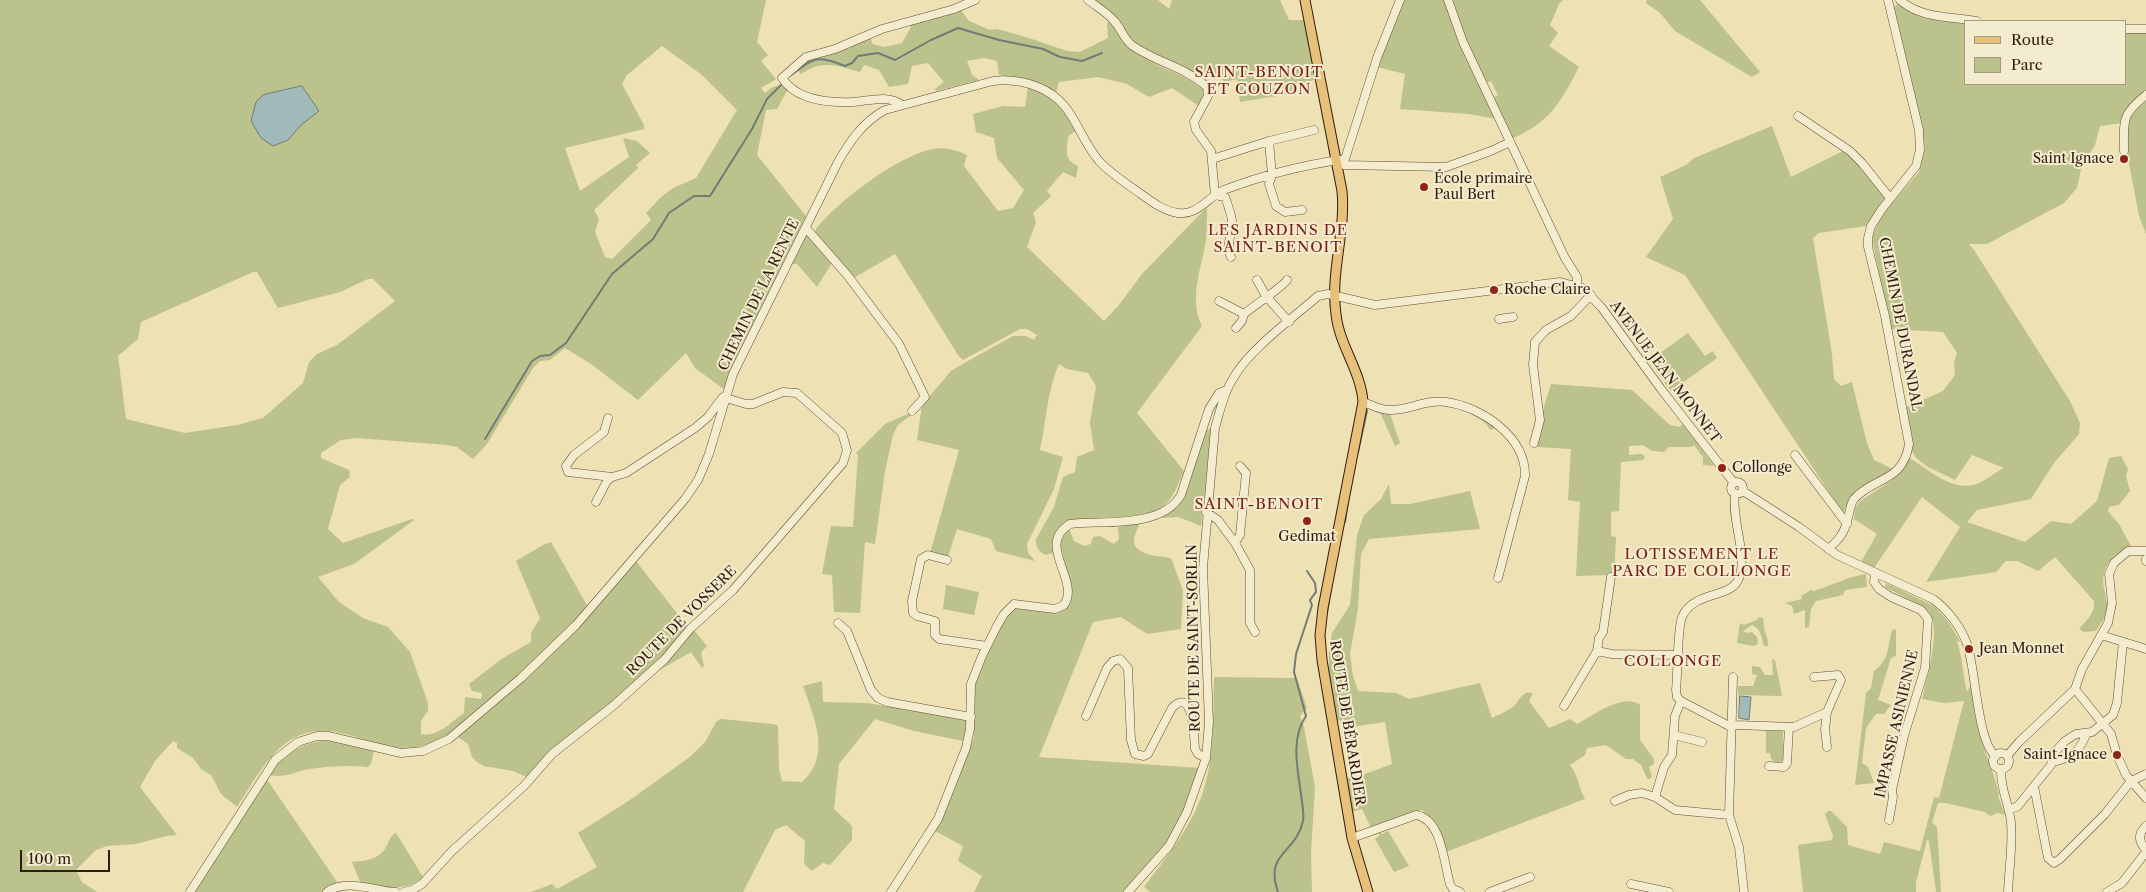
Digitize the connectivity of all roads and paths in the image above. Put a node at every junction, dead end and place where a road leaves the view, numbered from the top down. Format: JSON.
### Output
{"nodes":[{"id":1,"x":975,"y":0,"type":"edge"},
{"id":2,"x":1088,"y":0,"type":"edge"},
{"id":3,"x":1305,"y":0,"type":"edge"},
{"id":4,"x":1400,"y":0,"type":"edge"},
{"id":5,"x":1448,"y":0,"type":"edge"},
{"id":6,"x":1888,"y":0,"type":"edge"},
{"id":7,"x":1900,"y":0,"type":"edge"},
{"id":8,"x":1967,"y":20,"type":"edge"},
{"id":9,"x":2126,"y":29,"type":"edge"},
{"id":10,"x":2146,"y":29,"type":"edge"},
{"id":11,"x":2146,"y":94,"type":"edge"},
{"id":12,"x":902,"y":105,"type":"junction"},
{"id":13,"x":1798,"y":116,"type":"dead end"},
{"id":14,"x":1314,"y":130,"type":"dead end"},
{"id":15,"x":1269,"y":141,"type":"junction"},
{"id":16,"x":1510,"y":142,"type":"junction"},
{"id":17,"x":2124,"y":151,"type":"dead end"},
{"id":18,"x":1212,"y":159,"type":"junction"},
{"id":19,"x":1336,"y":160,"type":"junction"},
{"id":20,"x":1272,"y":175,"type":"junction"},
{"id":21,"x":1215,"y":195,"type":"junction"},
{"id":22,"x":1890,"y":198,"type":"junction"},
{"id":23,"x":1302,"y":210,"type":"dead end"},
{"id":24,"x":806,"y":228,"type":"junction"},
{"id":25,"x":1231,"y":257,"type":"dead end"},
{"id":26,"x":1257,"y":280,"type":"dead end"},
{"id":27,"x":1287,"y":280,"type":"dead end"},
{"id":28,"x":1577,"y":286,"type":"junction"},
{"id":29,"x":1334,"y":295,"type":"junction"},
{"id":30,"x":1591,"y":295,"type":"junction"},
{"id":31,"x":1266,"y":296,"type":"junction"},
{"id":32,"x":1218,"y":301,"type":"dead end"},
{"id":33,"x":1244,"y":314,"type":"junction"},
{"id":34,"x":1513,"y":317,"type":"dead end"},
{"id":35,"x":1499,"y":318,"type":"dead end"},
{"id":36,"x":1288,"y":322,"type":"junction"},
{"id":37,"x":1236,"y":328,"type":"dead end"},
{"id":38,"x":1227,"y":390,"type":"junction"},
{"id":39,"x":726,"y":398,"type":"junction"},
{"id":40,"x":1363,"y":402,"type":"junction"},
{"id":41,"x":912,"y":411,"type":"dead end"},
{"id":42,"x":608,"y":418,"type":"dead end"},
{"id":43,"x":1534,"y":443,"type":"dead end"},
{"id":44,"x":1794,"y":455,"type":"dead end"},
{"id":45,"x":1240,"y":466,"type":"dead end"},
{"id":46,"x":612,"y":477,"type":"junction"},
{"id":47,"x":1739,"y":493,"type":"junction"},
{"id":48,"x":596,"y":502,"type":"dead end"},
{"id":49,"x":1206,"y":512,"type":"junction"},
{"id":50,"x":1847,"y":524,"type":"junction"},
{"id":51,"x":1235,"y":544,"type":"junction"},
{"id":52,"x":1828,"y":549,"type":"junction"},
{"id":53,"x":2145,"y":556,"type":"edge"},
{"id":54,"x":947,"y":560,"type":"dead end"},
{"id":55,"x":1875,"y":574,"type":"junction"},
{"id":56,"x":1611,"y":577,"type":"dead end"},
{"id":57,"x":1498,"y":578,"type":"dead end"},
{"id":58,"x":838,"y":623,"type":"dead end"},
{"id":59,"x":1255,"y":632,"type":"dead end"},
{"id":60,"x":2102,"y":635,"type":"junction"},
{"id":61,"x":2123,"y":642,"type":"junction"},
{"id":62,"x":987,"y":646,"type":"junction"},
{"id":63,"x":2146,"y":649,"type":"edge"},
{"id":64,"x":1596,"y":651,"type":"junction"},
{"id":65,"x":1679,"y":655,"type":"junction"},
{"id":66,"x":1733,"y":677,"type":"dead end"},
{"id":67,"x":1814,"y":677,"type":"dead end"},
{"id":68,"x":2074,"y":689,"type":"junction"},
{"id":69,"x":1681,"y":701,"type":"junction"},
{"id":70,"x":1564,"y":706,"type":"dead end"},
{"id":71,"x":1827,"y":712,"type":"junction"},
{"id":72,"x":1086,"y":716,"type":"dead end"},
{"id":73,"x":971,"y":717,"type":"junction"},
{"id":74,"x":2103,"y":724,"type":"junction"},
{"id":75,"x":1731,"y":727,"type":"junction"},
{"id":76,"x":1789,"y":727,"type":"junction"},
{"id":77,"x":2086,"y":734,"type":"junction"},
{"id":78,"x":1674,"y":735,"type":"junction"},
{"id":79,"x":1702,"y":742,"type":"dead end"},
{"id":80,"x":1826,"y":747,"type":"dead end"},
{"id":81,"x":1996,"y":756,"type":"junction"},
{"id":82,"x":2007,"y":756,"type":"junction"},
{"id":83,"x":1206,"y":758,"type":"junction"},
{"id":84,"x":2052,"y":762,"type":"junction"},
{"id":85,"x":1769,"y":766,"type":"dead end"},
{"id":86,"x":2001,"y":770,"type":"junction"},
{"id":87,"x":2146,"y":774,"type":"edge"},
{"id":88,"x":2131,"y":781,"type":"junction"},
{"id":89,"x":2034,"y":786,"type":"junction"},
{"id":90,"x":1655,"y":797,"type":"junction"},
{"id":91,"x":2146,"y":798,"type":"edge"},
{"id":92,"x":1615,"y":801,"type":"dead end"},
{"id":93,"x":2009,"y":810,"type":"junction"},
{"id":94,"x":1729,"y":815,"type":"junction"},
{"id":95,"x":1889,"y":820,"type":"dead end"},
{"id":96,"x":2146,"y":826,"type":"edge"},
{"id":97,"x":1352,"y":838,"type":"junction"},
{"id":98,"x":2146,"y":851,"type":"edge"},
{"id":99,"x":1530,"y":877,"type":"dead end"},
{"id":100,"x":1631,"y":884,"type":"dead end"},
{"id":101,"x":190,"y":892,"type":"edge"},
{"id":102,"x":327,"y":892,"type":"edge"},
{"id":103,"x":396,"y":892,"type":"edge"},
{"id":104,"x":404,"y":892,"type":"edge"},
{"id":105,"x":891,"y":892,"type":"edge"},
{"id":106,"x":1128,"y":892,"type":"edge"},
{"id":107,"x":1368,"y":892,"type":"edge"},
{"id":108,"x":1460,"y":892,"type":"edge"},
{"id":109,"x":1490,"y":892,"type":"edge"},
{"id":110,"x":1669,"y":892,"type":"edge"},
{"id":111,"x":1744,"y":892,"type":"edge"},
{"id":112,"x":2008,"y":892,"type":"edge"},
{"id":113,"x":2107,"y":892,"type":"edge"}],
"edges":[{"from":1,"to":12,"type":"street"},
{"from":2,"to":18,"type":"street"},
{"from":3,"to":19,"type":"main road","name":"ROUTE DE BÉRARDIER"},
{"from":4,"to":19,"type":"street"},
{"from":5,"to":16,"type":"street"},
{"from":6,"to":22,"type":"street","name":"CHEMIN DE DURANDAL"},
{"from":7,"to":8,"type":"street"},
{"from":9,"to":10,"type":"street"},
{"from":11,"to":17,"type":"street"},
{"from":12,"to":21,"type":"street","name":"CHEMIN DE LA RENTE"},
{"from":12,"to":24,"type":"street","name":"CHEMIN DE LA RENTE"},
{"from":13,"to":22,"type":"street"},
{"from":14,"to":15,"type":"street"},
{"from":15,"to":18,"type":"street"},
{"from":15,"to":20,"type":"street"},
{"from":16,"to":19,"type":"street"},
{"from":16,"to":28,"type":"street"},
{"from":18,"to":21,"type":"street"},
{"from":19,"to":20,"type":"street","name":"CHEMIN DE LA RENTE"},
{"from":19,"to":29,"type":"main road","name":"ROUTE DE BÉRARDIER"},
{"from":20,"to":21,"type":"street","name":"CHEMIN DE LA RENTE"},
{"from":20,"to":23,"type":"street"},
{"from":21,"to":25,"type":"street"},
{"from":22,"to":50,"type":"street","name":"CHEMIN DE DURANDAL"},
{"from":24,"to":39,"type":"street","name":"CHEMIN DE LA RENTE"},
{"from":24,"to":41,"type":"street"},
{"from":26,"to":31,"type":"street"},
{"from":27,"to":31,"type":"street"},
{"from":28,"to":29,"type":"street","name":"AVENUE JEAN MONNET"},
{"from":28,"to":30,"type":"street","name":"AVENUE JEAN MONNET"},
{"from":29,"to":36,"type":"street","name":"ROUTE DE SAINT-SORLIN"},
{"from":29,"to":40,"type":"main road","name":"ROUTE DE BÉRARDIER"},
{"from":30,"to":43,"type":"street"},
{"from":30,"to":47,"type":"street","name":"AVENUE JEAN MONNET"},
{"from":31,"to":33,"type":"street"},
{"from":31,"to":36,"type":"street"},
{"from":32,"to":33,"type":"street"},
{"from":33,"to":37,"type":"street"},
{"from":34,"to":35,"type":"street"},
{"from":36,"to":38,"type":"street","name":"ROUTE DE SAINT-SORLIN"},
{"from":38,"to":49,"type":"street","name":"ROUTE DE SAINT-SORLIN"},
{"from":38,"to":62,"type":"street"},
{"from":39,"to":46,"type":"street"},
{"from":39,"to":101,"type":"street","name":"CHEMIN DE LA RENTE"},
{"from":39,"to":104,"type":"street","name":"ROUTE DE VOSSERE"},
{"from":40,"to":57,"type":"street"},
{"from":40,"to":97,"type":"main road","name":"ROUTE DE BÉRARDIER"},
{"from":42,"to":46,"type":"street"},
{"from":44,"to":50,"type":"street"},
{"from":45,"to":51,"type":"street"},
{"from":46,"to":48,"type":"street"},
{"from":47,"to":52,"type":"street"},
{"from":47,"to":65,"type":"street"},
{"from":49,"to":51,"type":"street"},
{"from":49,"to":83,"type":"street","name":"ROUTE DE SAINT-SORLIN"},
{"from":50,"to":52,"type":"street","name":"CHEMIN DE DURANDAL"},
{"from":51,"to":59,"type":"street"},
{"from":52,"to":55,"type":"street"},
{"from":53,"to":60,"type":"street"},
{"from":54,"to":62,"type":"street"},
{"from":55,"to":81,"type":"street"},
{"from":55,"to":95,"type":"street","name":"IMPASSE ASINIENNE"},
{"from":56,"to":64,"type":"street"},
{"from":58,"to":73,"type":"street"},
{"from":60,"to":61,"type":"street"},
{"from":60,"to":68,"type":"street"},
{"from":61,"to":63,"type":"street"},
{"from":61,"to":74,"type":"street"},
{"from":62,"to":73,"type":"street"},
{"from":64,"to":65,"type":"street"},
{"from":64,"to":70,"type":"street"},
{"from":65,"to":69,"type":"street"},
{"from":66,"to":75,"type":"street"},
{"from":67,"to":71,"type":"street"},
{"from":68,"to":74,"type":"street"},
{"from":68,"to":82,"type":"street"},
{"from":69,"to":75,"type":"street"},
{"from":69,"to":78,"type":"street"},
{"from":71,"to":76,"type":"street"},
{"from":71,"to":80,"type":"street"},
{"from":72,"to":83,"type":"street"},
{"from":73,"to":105,"type":"street"},
{"from":74,"to":77,"type":"street"},
{"from":74,"to":88,"type":"street"},
{"from":75,"to":76,"type":"street"},
{"from":75,"to":94,"type":"street"},
{"from":76,"to":85,"type":"street"},
{"from":77,"to":84,"type":"street"},
{"from":77,"to":84,"type":"street"},
{"from":78,"to":79,"type":"street"},
{"from":78,"to":90,"type":"street"},
{"from":81,"to":82,"type":"street"},
{"from":81,"to":86,"type":"street"},
{"from":82,"to":86,"type":"street"},
{"from":83,"to":106,"type":"street","name":"ROUTE DE SAINT-SORLIN"},
{"from":84,"to":89,"type":"street"},
{"from":86,"to":93,"type":"street"},
{"from":87,"to":88,"type":"street"},
{"from":88,"to":89,"type":"street"},
{"from":88,"to":91,"type":"street"},
{"from":89,"to":93,"type":"street"},
{"from":90,"to":92,"type":"street"},
{"from":90,"to":94,"type":"street"},
{"from":93,"to":112,"type":"street"},
{"from":94,"to":111,"type":"street"},
{"from":96,"to":98,"type":"street"},
{"from":97,"to":107,"type":"main road","name":"ROUTE DE BÉRARDIER"},
{"from":97,"to":108,"type":"street"},
{"from":98,"to":113,"type":"street"},
{"from":99,"to":109,"type":"street"},
{"from":100,"to":110,"type":"street"},
{"from":102,"to":103,"type":"street"}]}
